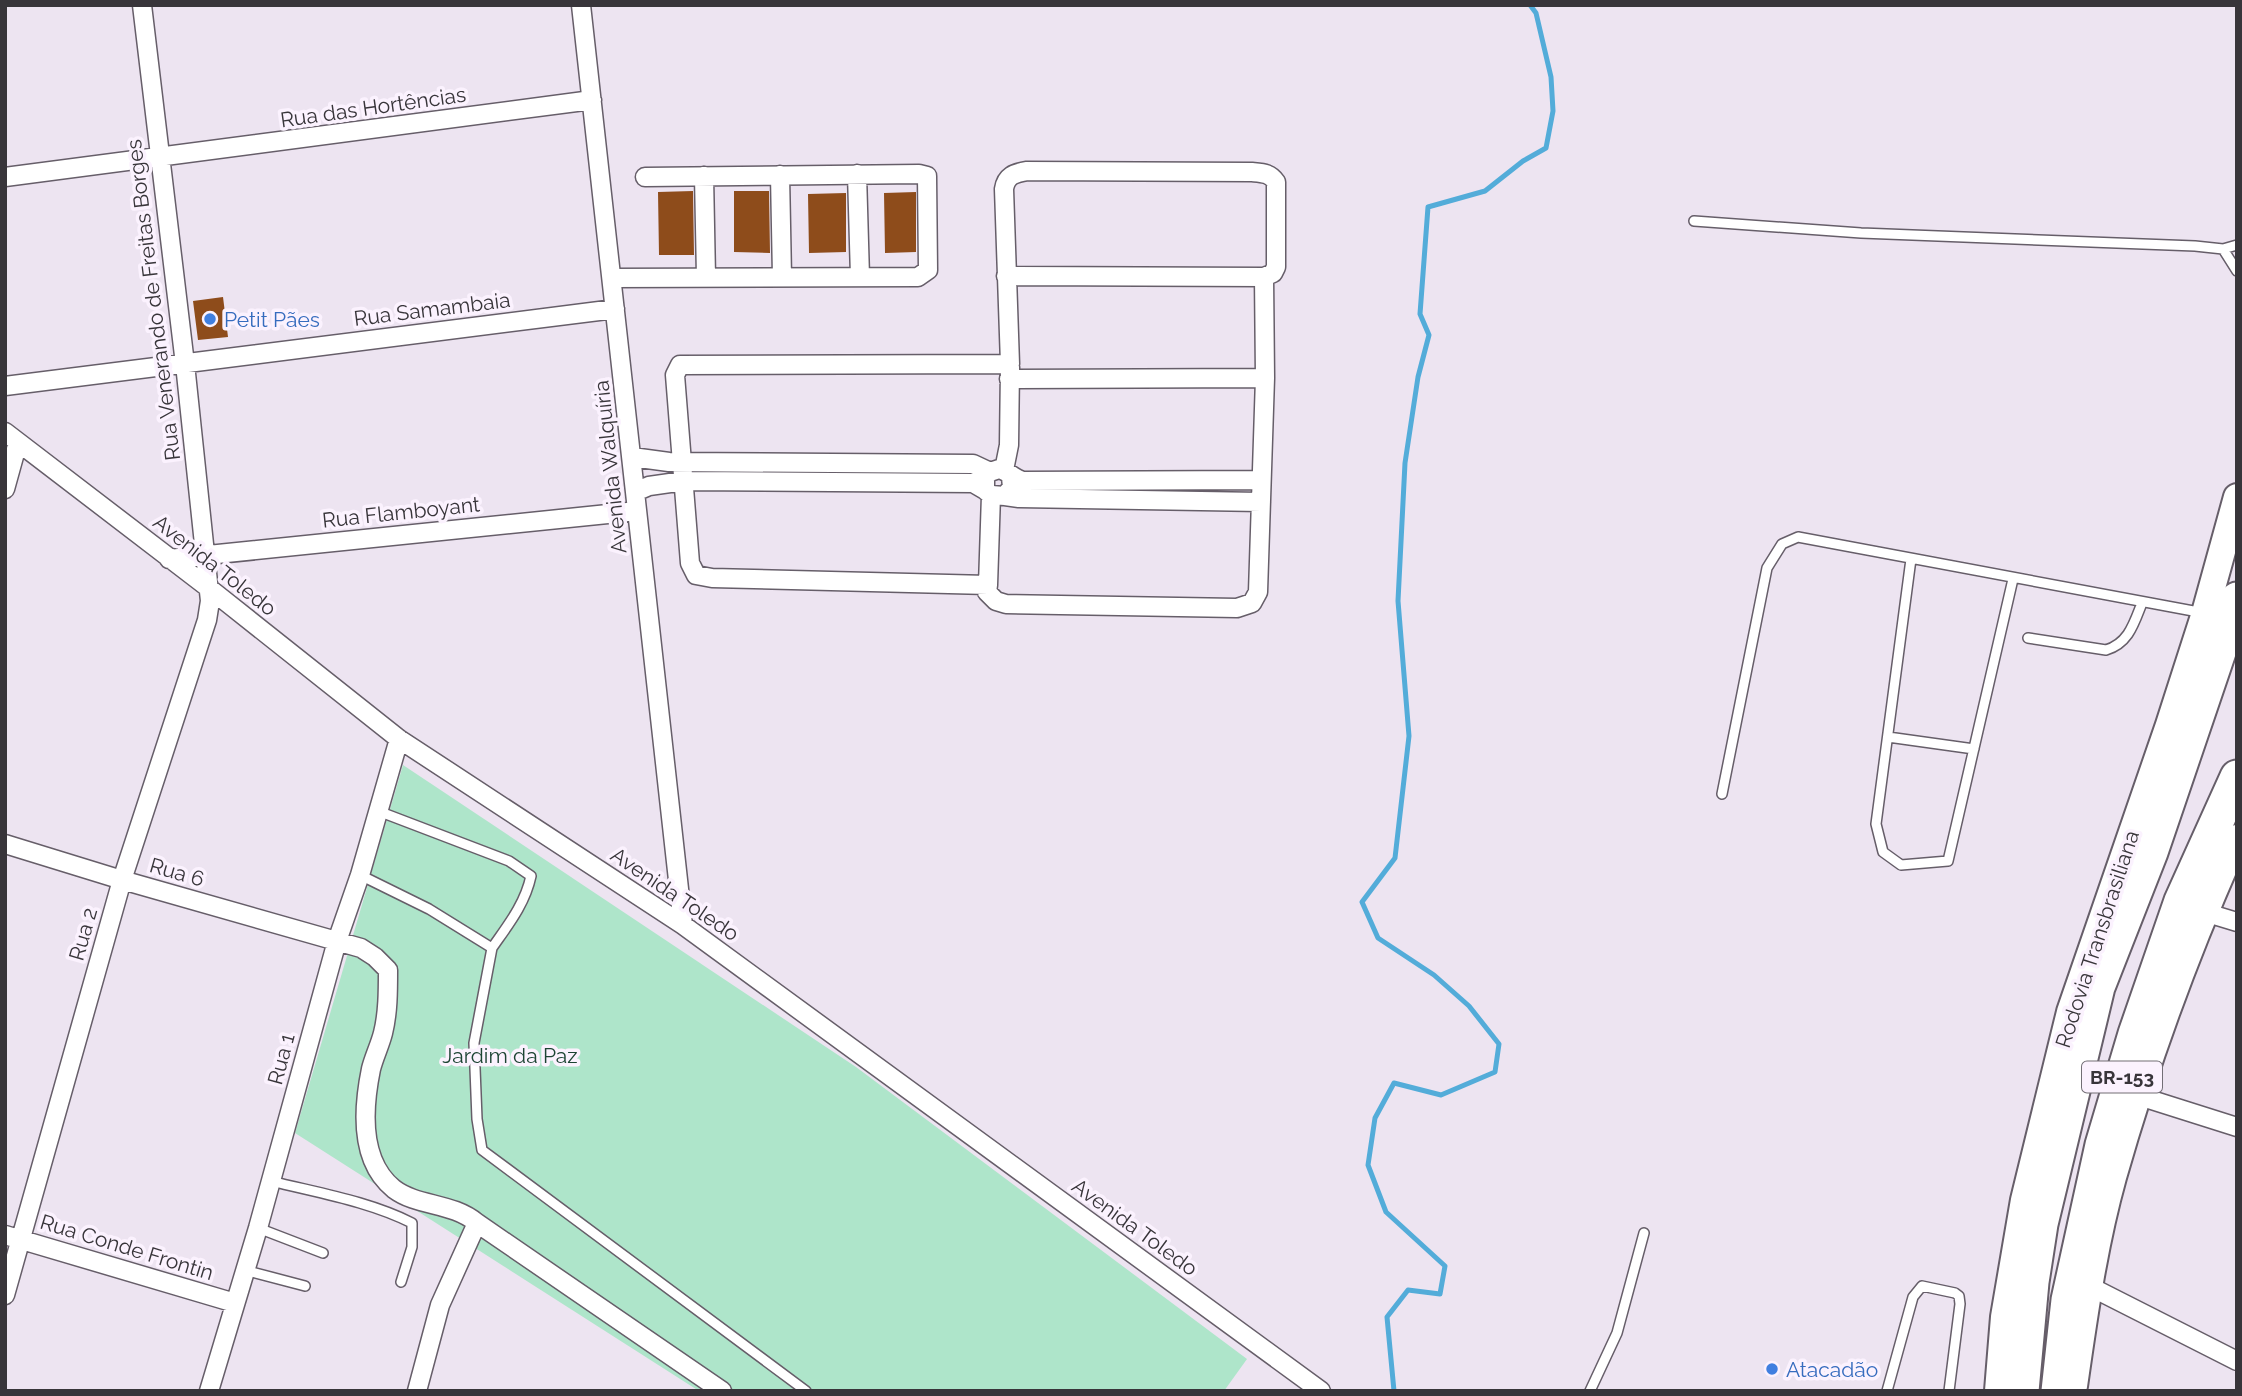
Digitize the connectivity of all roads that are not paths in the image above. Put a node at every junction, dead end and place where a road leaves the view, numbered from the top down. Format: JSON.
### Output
{"nodes":[{"id":1,"x":142,"y":5,"type":"edge"},
{"id":2,"x":581,"y":5,"type":"edge"},
{"id":3,"x":592,"y":100,"type":"junction"},
{"id":4,"x":160,"y":159,"type":"junction"},
{"id":5,"x":857,"y":174,"type":"junction"},
{"id":6,"x":780,"y":175,"type":"junction"},
{"id":7,"x":704,"y":176,"type":"junction"},
{"id":8,"x":5,"y":177,"type":"edge"},
{"id":9,"x":645,"y":177,"type":"dead end"},
{"id":10,"x":1694,"y":221,"type":"dead end"},
{"id":11,"x":2237,"y":245,"type":"edge"},
{"id":12,"x":2222,"y":249,"type":"junction"},
{"id":13,"x":2237,"y":271,"type":"edge"},
{"id":14,"x":1006,"y":276,"type":"junction"},
{"id":15,"x":1264,"y":276,"type":"junction"},
{"id":16,"x":706,"y":277,"type":"junction"},
{"id":17,"x":782,"y":277,"type":"junction"},
{"id":18,"x":860,"y":277,"type":"junction"},
{"id":19,"x":612,"y":278,"type":"junction"},
{"id":20,"x":615,"y":309,"type":"junction"},
{"id":21,"x":185,"y":363,"type":"junction"},
{"id":22,"x":1009,"y":372,"type":"junction"},
{"id":23,"x":1265,"y":378,"type":"junction"},
{"id":24,"x":5,"y":386,"type":"edge"},
{"id":25,"x":12,"y":437,"type":"edge"},
{"id":26,"x":632,"y":457,"type":"junction"},
{"id":27,"x":683,"y":461,"type":"junction"},
{"id":28,"x":1001,"y":473,"type":"junction"},
{"id":29,"x":1261,"y":480,"type":"junction"},
{"id":30,"x":684,"y":481,"type":"junction"},
{"id":31,"x":5,"y":489,"type":"edge"},
{"id":32,"x":635,"y":492,"type":"junction"},
{"id":33,"x":994,"y":493,"type":"junction"},
{"id":34,"x":2237,"y":497,"type":"edge"},
{"id":35,"x":1261,"y":502,"type":"junction"},
{"id":36,"x":637,"y":511,"type":"junction"},
{"id":37,"x":204,"y":555,"type":"junction"},
{"id":38,"x":169,"y":559,"type":"junction"},
{"id":39,"x":1912,"y":559,"type":"junction"},
{"id":40,"x":2013,"y":579,"type":"junction"},
{"id":41,"x":988,"y":585,"type":"junction"},
{"id":42,"x":210,"y":589,"type":"junction"},
{"id":43,"x":2237,"y":598,"type":"edge"},
{"id":44,"x":2142,"y":603,"type":"junction"},
{"id":45,"x":2205,"y":613,"type":"junction"},
{"id":46,"x":2028,"y":638,"type":"dead end"},
{"id":47,"x":1888,"y":737,"type":"junction"},
{"id":48,"x":399,"y":739,"type":"junction"},
{"id":49,"x":1974,"y":750,"type":"junction"},
{"id":50,"x":2237,"y":777,"type":"edge"},
{"id":51,"x":1722,"y":794,"type":"dead end"},
{"id":52,"x":378,"y":811,"type":"junction"},
{"id":53,"x":2237,"y":838,"type":"edge"},
{"id":54,"x":5,"y":844,"type":"edge"},
{"id":55,"x":360,"y":875,"type":"junction"},
{"id":56,"x":122,"y":880,"type":"junction"},
{"id":57,"x":2204,"y":912,"type":"junction"},
{"id":58,"x":2237,"y":922,"type":"edge"},
{"id":59,"x":683,"y":925,"type":"junction"},
{"id":60,"x":337,"y":941,"type":"junction"},
{"id":61,"x":492,"y":948,"type":"junction"},
{"id":62,"x":2098,"y":987,"type":"junction"},
{"id":63,"x":2160,"y":1033,"type":"junction"},
{"id":64,"x":2139,"y":1096,"type":"junction"},
{"id":65,"x":2237,"y":1128,"type":"edge"},
{"id":66,"x":2029,"y":1176,"type":"junction"},
{"id":67,"x":271,"y":1181,"type":"junction"},
{"id":68,"x":477,"y":1223,"type":"junction"},
{"id":69,"x":258,"y":1228,"type":"junction"},
{"id":70,"x":1644,"y":1233,"type":"dead end"},
{"id":71,"x":13,"y":1237,"type":"edge"},
{"id":72,"x":323,"y":1253,"type":"dead end"},
{"id":73,"x":244,"y":1270,"type":"junction"},
{"id":74,"x":401,"y":1282,"type":"dead end"},
{"id":75,"x":305,"y":1286,"type":"dead end"},
{"id":76,"x":2078,"y":1293,"type":"junction"},
{"id":77,"x":5,"y":1295,"type":"edge"},
{"id":78,"x":235,"y":1303,"type":"junction"},
{"id":79,"x":2237,"y":1361,"type":"edge"},
{"id":80,"x":209,"y":1391,"type":"edge"},
{"id":81,"x":417,"y":1391,"type":"edge"},
{"id":82,"x":722,"y":1391,"type":"edge"},
{"id":83,"x":806,"y":1391,"type":"edge"},
{"id":84,"x":1321,"y":1391,"type":"edge"},
{"id":85,"x":1590,"y":1391,"type":"edge"},
{"id":86,"x":1887,"y":1391,"type":"edge"},
{"id":87,"x":1949,"y":1391,"type":"edge"},
{"id":88,"x":1998,"y":1391,"type":"edge"},
{"id":89,"x":2022,"y":1391,"type":"edge"},
{"id":90,"x":2058,"y":1391,"type":"edge"},
{"id":91,"x":2073,"y":1391,"type":"edge"}],
"edges":[{"from":1,"to":4,"type":"street","name":"Rua Venerando de Freitas Borges"},
{"from":2,"to":3,"type":"street","name":"Avenida Walquíria"},
{"from":3,"to":4,"type":"street","name":"Rua das Hortências"},
{"from":3,"to":19,"type":"street","name":"Avenida Walquíria"},
{"from":4,"to":8,"type":"street","name":"Rua das Hortências"},
{"from":4,"to":21,"type":"street","name":"Rua Venerando de Freitas Borges"},
{"from":5,"to":6,"type":"street"},
{"from":5,"to":18,"type":"street"},
{"from":5,"to":18,"type":"street"},
{"from":6,"to":7,"type":"street"},
{"from":6,"to":17,"type":"street"},
{"from":7,"to":9,"type":"street"},
{"from":7,"to":16,"type":"street"},
{"from":10,"to":12,"type":"lane"},
{"from":11,"to":12,"type":"lane"},
{"from":12,"to":13,"type":"lane"},
{"from":14,"to":15,"type":"street"},
{"from":14,"to":15,"type":"street"},
{"from":14,"to":22,"type":"street"},
{"from":15,"to":23,"type":"street"},
{"from":16,"to":17,"type":"street"},
{"from":16,"to":19,"type":"street"},
{"from":17,"to":18,"type":"street"},
{"from":19,"to":20,"type":"street","name":"Avenida Walquíria"},
{"from":20,"to":21,"type":"street","name":"Rua Samambaia"},
{"from":20,"to":26,"type":"street","name":"Avenida Walquíria"},
{"from":21,"to":24,"type":"street","name":"Rua Samambaia"},
{"from":21,"to":37,"type":"street","name":"Rua Venerando de Freitas Borges"},
{"from":22,"to":23,"type":"street"},
{"from":22,"to":27,"type":"street"},
{"from":22,"to":28,"type":"street"},
{"from":23,"to":29,"type":"street"},
{"from":25,"to":31,"type":"street"},
{"from":25,"to":38,"type":"street","name":"Avenida Toledo"},
{"from":26,"to":27,"type":"street"},
{"from":26,"to":32,"type":"street","name":"Avenida Walquíria"},
{"from":27,"to":28,"type":"street"},
{"from":27,"to":30,"type":"street"},
{"from":28,"to":29,"type":"street"},
{"from":28,"to":33,"type":"street"},
{"from":28,"to":33,"type":"street"},
{"from":29,"to":35,"type":"street"},
{"from":30,"to":32,"type":"street"},
{"from":30,"to":33,"type":"street"},
{"from":30,"to":41,"type":"street"},
{"from":32,"to":36,"type":"street","name":"Avenida Walquíria"},
{"from":33,"to":35,"type":"street"},
{"from":33,"to":41,"type":"street"},
{"from":34,"to":45,"type":"main road","name":"Rodovia Transbrasiliana"},
{"from":35,"to":41,"type":"street"},
{"from":36,"to":37,"type":"street","name":"Rua Flamboyant"},
{"from":36,"to":59,"type":"street","name":"Avenida Walquíria"},
{"from":37,"to":38,"type":"street","name":"Rua Flamboyant"},
{"from":37,"to":42,"type":"street","name":"Rua Venerando de Freitas Borges"},
{"from":38,"to":42,"type":"street","name":"Avenida Toledo"},
{"from":39,"to":40,"type":"lane"},
{"from":39,"to":47,"type":"lane"},
{"from":39,"to":51,"type":"lane"},
{"from":40,"to":44,"type":"lane"},
{"from":40,"to":49,"type":"lane"},
{"from":42,"to":48,"type":"street","name":"Avenida Toledo"},
{"from":42,"to":56,"type":"street","name":"Rua 2"},
{"from":43,"to":62,"type":"highway","name":"Rodovia Transbrasiliana","number":"BR-153"},
{"from":44,"to":45,"type":"lane"},
{"from":44,"to":46,"type":"lane"},
{"from":45,"to":66,"type":"main road","name":"Rodovia Transbrasiliana"},
{"from":47,"to":49,"type":"lane"},
{"from":47,"to":49,"type":"lane"},
{"from":48,"to":52,"type":"street","name":"Rua 1"},
{"from":48,"to":59,"type":"street","name":"Avenida Toledo"},
{"from":50,"to":76,"type":"highway","number":"BR-153"},
{"from":52,"to":55,"type":"street","name":"Rua 1"},
{"from":52,"to":61,"type":"lane"},
{"from":53,"to":57,"type":"main road"},
{"from":54,"to":56,"type":"street","name":"Rua 6"},
{"from":55,"to":60,"type":"street","name":"Rua 1"},
{"from":55,"to":61,"type":"lane"},
{"from":56,"to":60,"type":"street","name":"Rua 6"},
{"from":56,"to":71,"type":"street","name":"Rua 2"},
{"from":57,"to":58,"type":"street"},
{"from":57,"to":63,"type":"main road"},
{"from":59,"to":84,"type":"street","name":"Avenida Toledo"},
{"from":60,"to":67,"type":"street","name":"Rua 1"},
{"from":60,"to":68,"type":"street","name":"Rua 6"},
{"from":61,"to":83,"type":"lane"},
{"from":62,"to":66,"type":"highway"},
{"from":62,"to":89,"type":"highway","name":"Rodovia Transbrasiliana","number":"BR-153"},
{"from":63,"to":64,"type":"main road"},
{"from":63,"to":76,"type":"highway"},
{"from":64,"to":65,"type":"street"},
{"from":64,"to":76,"type":"main road"},
{"from":66,"to":88,"type":"main road","name":"Rodovia Transbrasiliana"},
{"from":67,"to":69,"type":"street","name":"Rua 1"},
{"from":67,"to":74,"type":"lane"},
{"from":68,"to":81,"type":"street"},
{"from":68,"to":82,"type":"street"},
{"from":69,"to":72,"type":"lane"},
{"from":69,"to":73,"type":"street","name":"Rua 1"},
{"from":70,"to":85,"type":"lane"},
{"from":71,"to":77,"type":"street","name":"Rua 2"},
{"from":71,"to":78,"type":"street","name":"Rua Conde Frontin"},
{"from":73,"to":75,"type":"lane"},
{"from":73,"to":78,"type":"street","name":"Rua 1"},
{"from":76,"to":79,"type":"street"},
{"from":76,"to":90,"type":"highway","number":"BR-153"},
{"from":76,"to":91,"type":"main road"},
{"from":78,"to":80,"type":"street","name":"Rua 1"},
{"from":86,"to":87,"type":"lane"}]}
